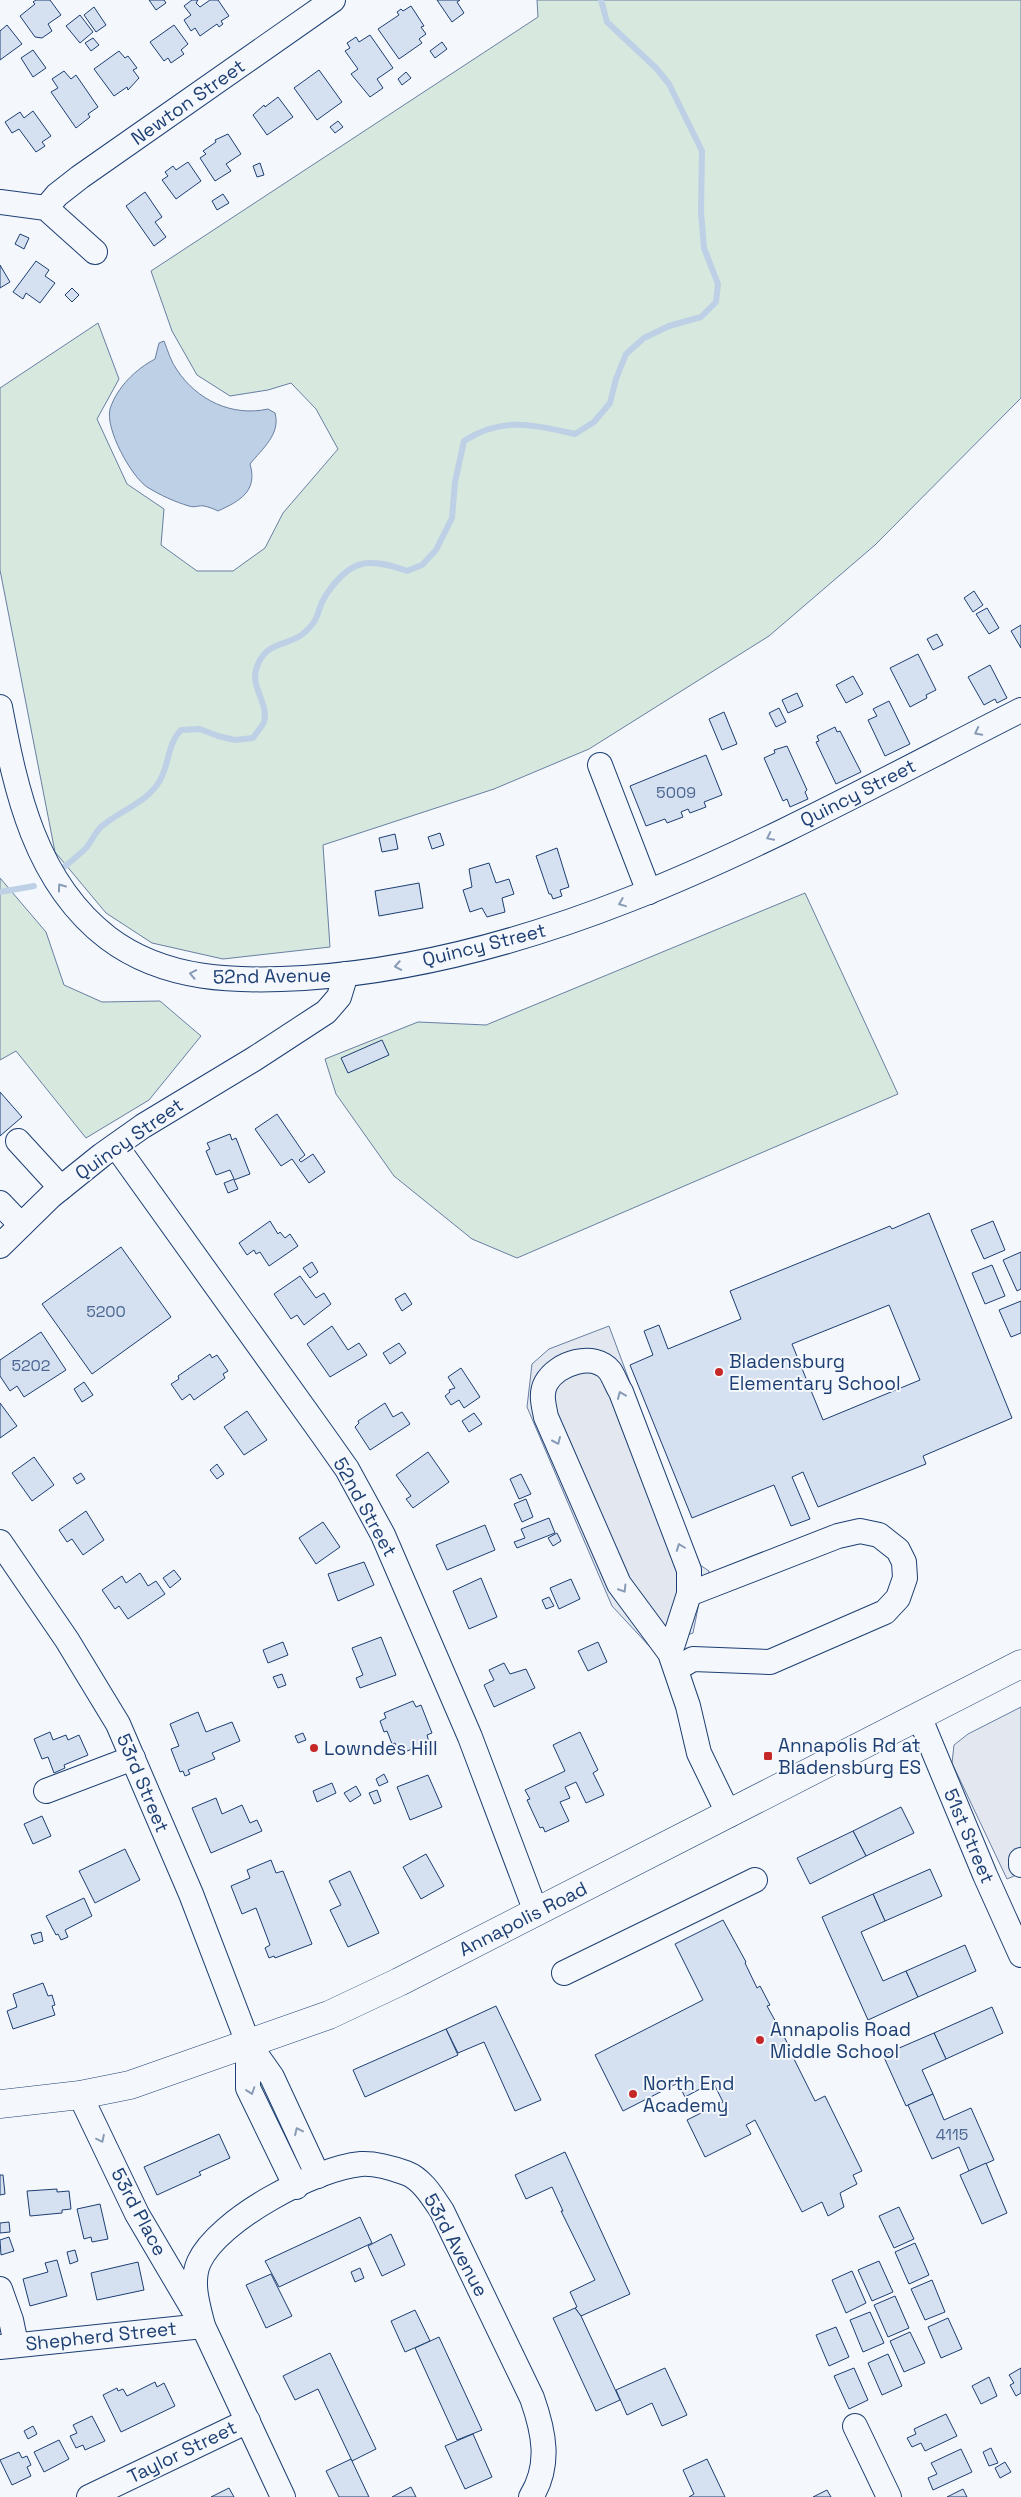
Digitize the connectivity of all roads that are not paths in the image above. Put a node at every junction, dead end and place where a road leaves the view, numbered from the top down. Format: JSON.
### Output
{"nodes":[{"id":1,"x":333,"y":0,"type":"edge"},
{"id":2,"x":0,"y":202,"type":"edge"},
{"id":3,"x":46,"y":208,"type":"junction"},
{"id":4,"x":95,"y":252,"type":"dead end"},
{"id":5,"x":0,"y":707,"type":"edge"},
{"id":6,"x":1021,"y":710,"type":"edge"},
{"id":7,"x":600,"y":765,"type":"dead end"},
{"id":8,"x":9,"y":797,"type":"edge"},
{"id":9,"x":649,"y":892,"type":"junction"},
{"id":10,"x":346,"y":974,"type":"junction"},
{"id":11,"x":18,"y":1141,"type":"dead end"},
{"id":12,"x":116,"y":1146,"type":"junction"},
{"id":13,"x":61,"y":1188,"type":"junction"},
{"id":14,"x":0,"y":1203,"type":"edge"},
{"id":15,"x":21,"y":1225,"type":"junction"},
{"id":16,"x":0,"y":1246,"type":"edge"},
{"id":17,"x":0,"y":1542,"type":"edge"},
{"id":18,"x":689,"y":1594,"type":"junction"},
{"id":19,"x":673,"y":1661,"type":"junction"},
{"id":20,"x":1021,"y":1664,"type":"edge"},
{"id":21,"x":919,"y":1716,"type":"junction"},
{"id":22,"x":133,"y":1758,"type":"junction"},
{"id":23,"x":46,"y":1791,"type":"dead end"},
{"id":24,"x":728,"y":1815,"type":"junction"},
{"id":25,"x":1021,"y":1860,"type":"edge"},
{"id":26,"x":1021,"y":1865,"type":"edge"},
{"id":27,"x":755,"y":1880,"type":"dead end"},
{"id":28,"x":536,"y":1912,"type":"junction"},
{"id":29,"x":1021,"y":1955,"type":"edge"},
{"id":30,"x":564,"y":1973,"type":"dead end"},
{"id":31,"x":248,"y":2043,"type":"junction"},
{"id":32,"x":80,"y":2096,"type":"junction"},
{"id":33,"x":0,"y":2104,"type":"edge"},
{"id":34,"x":318,"y":2176,"type":"junction"},
{"id":35,"x":296,"y":2187,"type":"junction"},
{"id":36,"x":0,"y":2289,"type":"edge"},
{"id":37,"x":202,"y":2326,"type":"junction"},
{"id":38,"x":8,"y":2345,"type":"edge"},
{"id":39,"x":248,"y":2421,"type":"junction"},
{"id":40,"x":855,"y":2426,"type":"dead end"},
{"id":41,"x":90,"y":2497,"type":"edge"},
{"id":42,"x":283,"y":2497,"type":"edge"},
{"id":43,"x":530,"y":2497,"type":"edge"},
{"id":44,"x":889,"y":2497,"type":"edge"}],
"edges":[{"from":1,"to":3,"type":"street","name":"Newton Street"},
{"from":2,"to":3,"type":"street"},
{"from":3,"to":4,"type":"street"},
{"from":5,"to":8,"type":"street","name":"52nd Avenue"},
{"from":6,"to":9,"type":"street","name":"Quincy Street","one_way":true},
{"from":7,"to":9,"type":"street"},
{"from":10,"to":8,"type":"street","name":"52nd Avenue","one_way":true},
{"from":9,"to":10,"type":"street","name":"Quincy Street","one_way":true},
{"from":10,"to":12,"type":"street","name":"Quincy Street"},
{"from":11,"to":13,"type":"street"},
{"from":12,"to":13,"type":"street","name":"Quincy Street"},
{"from":12,"to":28,"type":"street","name":"52nd Street"},
{"from":13,"to":15,"type":"street","name":"Quincy Street"},
{"from":14,"to":15,"type":"street"},
{"from":15,"to":16,"type":"street","name":"Quincy Street"},
{"from":17,"to":22,"type":"street","name":"53rd Street"},
{"from":18,"to":19,"type":"street"},
{"from":18,"to":19,"type":"street"},
{"from":18,"to":19,"type":"street","one_way":true},
{"from":19,"to":24,"type":"street"},
{"from":20,"to":21,"type":"main road","name":"Annapolis Road"},
{"from":21,"to":24,"type":"main road","name":"Annapolis Road"},
{"from":21,"to":29,"type":"street","name":"51st Street"},
{"from":22,"to":23,"type":"street"},
{"from":22,"to":31,"type":"street","name":"53rd Street"},
{"from":24,"to":28,"type":"main road","name":"Annapolis Road"},
{"from":25,"to":26,"type":"street"},
{"from":27,"to":30,"type":"street"},
{"from":28,"to":31,"type":"main road","name":"Annapolis Road"},
{"from":31,"to":32,"type":"main road","name":"Annapolis Road"},
{"from":34,"to":31,"type":"street","one_way":true},
{"from":31,"to":35,"type":"street","one_way":true},
{"from":32,"to":33,"type":"main road","name":"Annapolis Road"},
{"from":32,"to":37,"type":"street","name":"53rd Place","one_way":true},
{"from":34,"to":35,"type":"street","name":"53rd Place"},
{"from":34,"to":43,"type":"street","name":"53rd Avenue"},
{"from":35,"to":37,"type":"street","name":"53rd Place"},
{"from":36,"to":38,"type":"street"},
{"from":37,"to":38,"type":"street","name":"Shepherd Street"},
{"from":37,"to":39,"type":"street","name":"53rd Place"},
{"from":39,"to":41,"type":"street","name":"Taylor Street"},
{"from":39,"to":42,"type":"street","name":"53rd Place"},
{"from":40,"to":44,"type":"street"}]}
